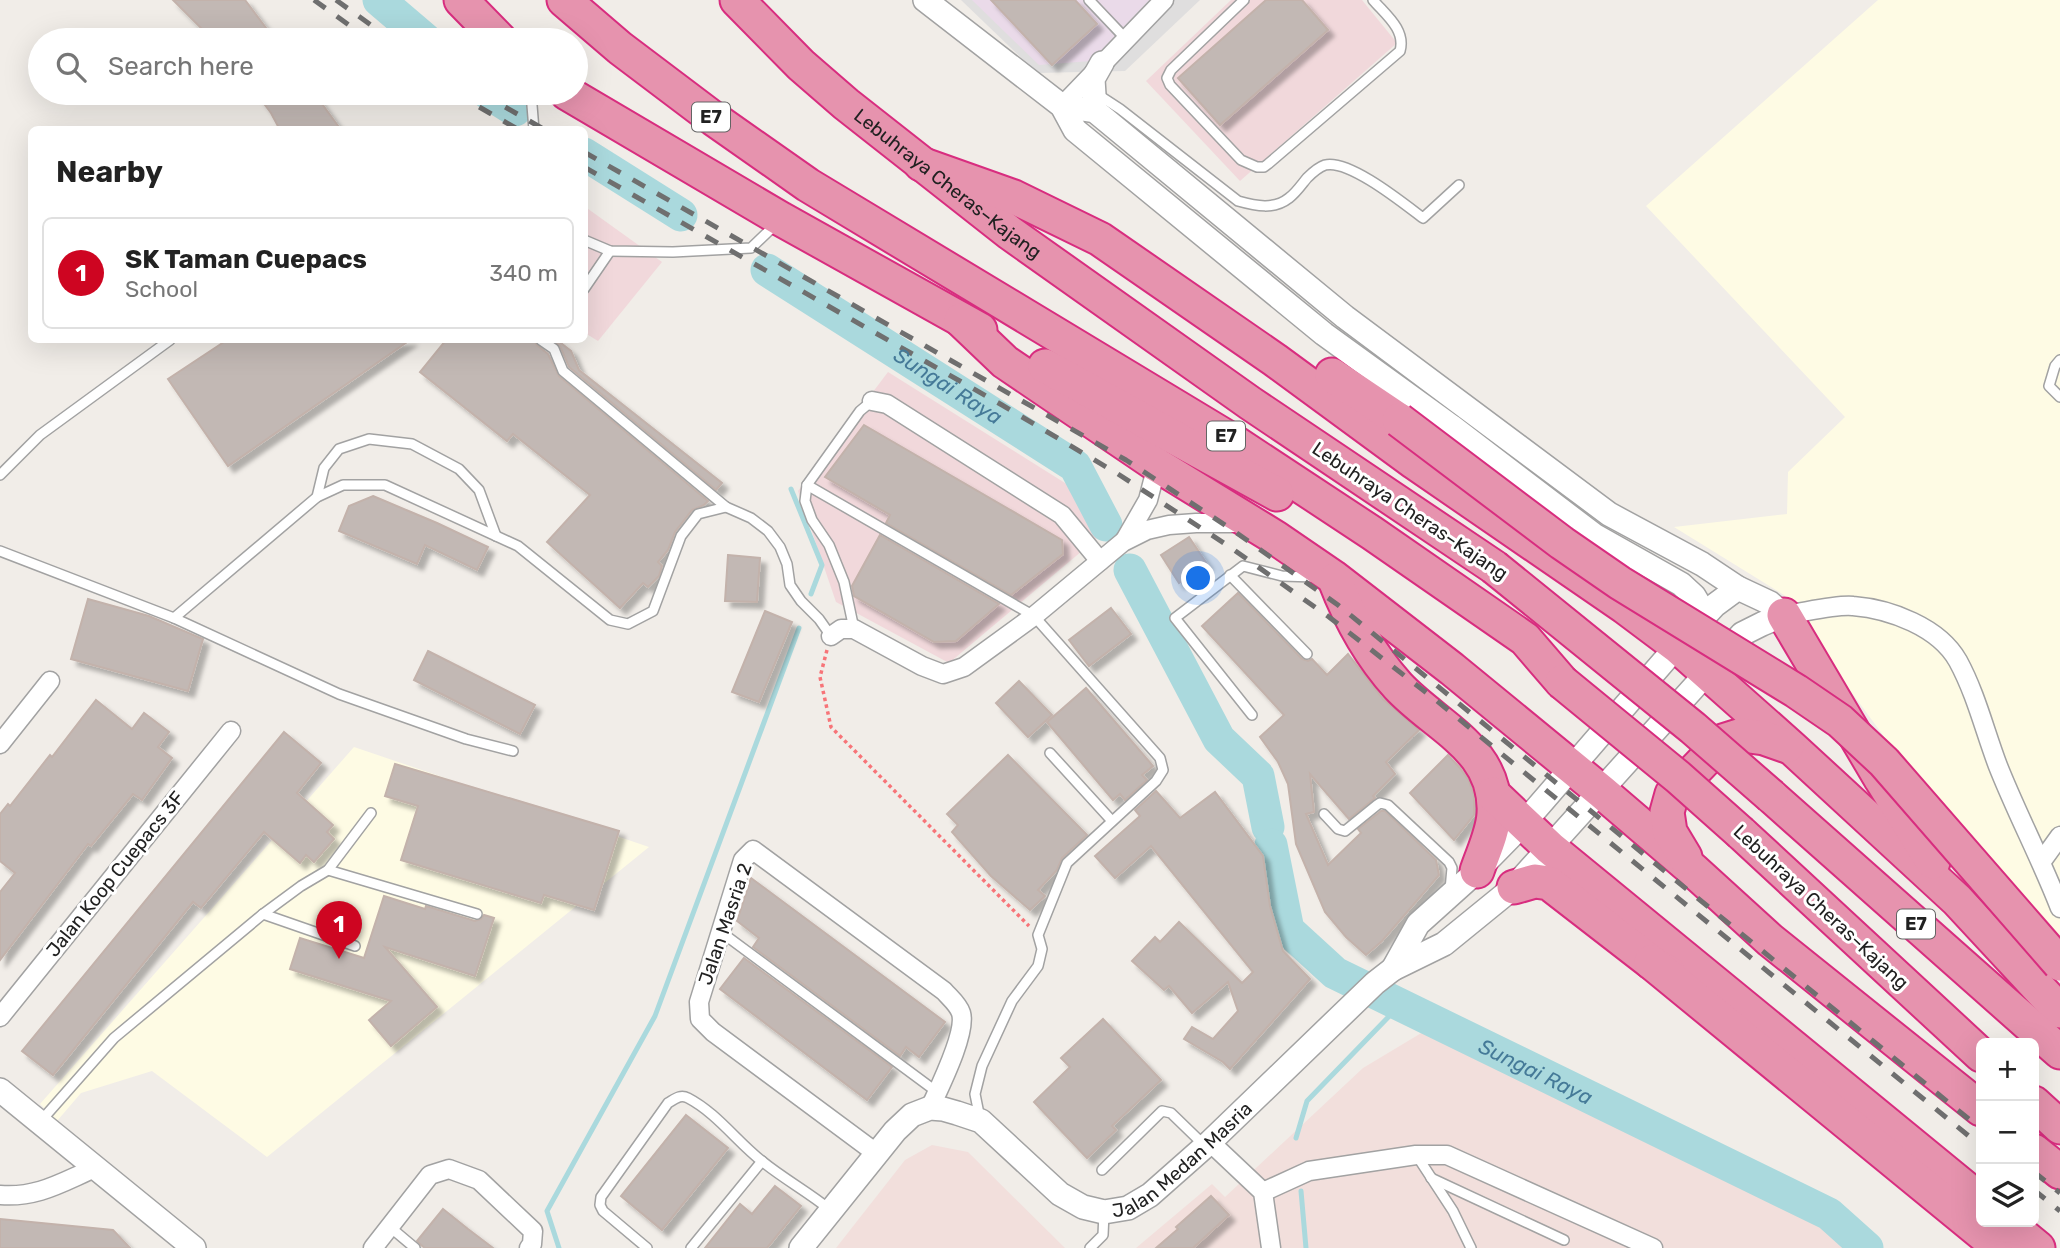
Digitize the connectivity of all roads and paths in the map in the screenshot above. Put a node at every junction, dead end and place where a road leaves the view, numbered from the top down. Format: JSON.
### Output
{"nodes":[{"id":1,"x":461,"y":0,"type":"edge"},
{"id":2,"x":564,"y":0,"type":"edge"},
{"id":3,"x":737,"y":0,"type":"edge"},
{"id":4,"x":925,"y":0,"type":"edge"},
{"id":5,"x":1089,"y":0,"type":"edge"},
{"id":6,"x":1164,"y":0,"type":"edge"},
{"id":7,"x":1244,"y":0,"type":"edge"},
{"id":8,"x":1373,"y":0,"type":"edge"},
{"id":9,"x":488,"y":28,"type":"edge"},
{"id":10,"x":1126,"y":39,"type":"junction"},
{"id":11,"x":1102,"y":63,"type":"junction"},
{"id":12,"x":1094,"y":101,"type":"junction"},
{"id":13,"x":532,"y":105,"type":"edge"},
{"id":14,"x":587,"y":105,"type":"edge"},
{"id":15,"x":1062,"y":106,"type":"junction"},
{"id":16,"x":534,"y":126,"type":"edge"},
{"id":17,"x":921,"y":164,"type":"junction"},
{"id":18,"x":1459,"y":185,"type":"dead end"},
{"id":19,"x":781,"y":219,"type":"junction"},
{"id":20,"x":588,"y":242,"type":"edge"},
{"id":21,"x":610,"y":251,"type":"junction"},
{"id":22,"x":588,"y":283,"type":"edge"},
{"id":23,"x":961,"y":320,"type":"junction"},
{"id":24,"x":1225,"y":325,"type":"junction"},
{"id":25,"x":166,"y":343,"type":"edge"},
{"id":26,"x":545,"y":343,"type":"edge"},
{"id":27,"x":2060,"y":360,"type":"edge"},
{"id":28,"x":2060,"y":397,"type":"edge"},
{"id":29,"x":872,"y":401,"type":"joint"},
{"id":30,"x":1157,"y":465,"type":"junction"},
{"id":31,"x":0,"y":475,"type":"edge"},
{"id":32,"x":807,"y":485,"type":"junction"},
{"id":33,"x":317,"y":497,"type":"junction"},
{"id":34,"x":726,"y":507,"type":"junction"},
{"id":35,"x":1253,"y":523,"type":"junction"},
{"id":36,"x":496,"y":536,"type":"junction"},
{"id":37,"x":1123,"y":542,"type":"junction"},
{"id":38,"x":0,"y":551,"type":"edge"},
{"id":39,"x":1100,"y":561,"type":"junction"},
{"id":40,"x":1230,"y":575,"type":"junction"},
{"id":41,"x":1333,"y":577,"type":"junction"},
{"id":42,"x":1738,"y":588,"type":"junction"},
{"id":43,"x":1784,"y":615,"type":"junction"},
{"id":44,"x":1034,"y":616,"type":"junction"},
{"id":45,"x":174,"y":618,"type":"junction"},
{"id":46,"x":1702,"y":618,"type":"junction"},
{"id":47,"x":854,"y":629,"type":"junction"},
{"id":48,"x":831,"y":636,"type":"junction"},
{"id":49,"x":1677,"y":646,"type":"junction"},
{"id":50,"x":1307,"y":654,"type":"dead end"},
{"id":51,"x":1706,"y":673,"type":"junction"},
{"id":52,"x":50,"y":681,"type":"dead end"},
{"id":53,"x":1562,"y":682,"type":"junction"},
{"id":54,"x":1252,"y":715,"type":"dead end"},
{"id":55,"x":231,"y":731,"type":"dead end"},
{"id":56,"x":0,"y":744,"type":"edge"},
{"id":57,"x":1792,"y":748,"type":"junction"},
{"id":58,"x":513,"y":751,"type":"dead end"},
{"id":59,"x":1050,"y":753,"type":"dead end"},
{"id":60,"x":1572,"y":767,"type":"junction"},
{"id":61,"x":1602,"y":792,"type":"junction"},
{"id":62,"x":1493,"y":794,"type":"junction"},
{"id":63,"x":370,"y":813,"type":"dead end"},
{"id":64,"x":1324,"y":814,"type":"dead end"},
{"id":65,"x":1112,"y":821,"type":"junction"},
{"id":66,"x":1523,"y":824,"type":"junction"},
{"id":67,"x":2060,"y":836,"type":"edge"},
{"id":68,"x":1550,"y":848,"type":"junction"},
{"id":69,"x":2042,"y":861,"type":"junction"},
{"id":70,"x":1692,"y":869,"type":"junction"},
{"id":71,"x":328,"y":870,"type":"junction"},
{"id":72,"x":1477,"y":871,"type":"junction"},
{"id":73,"x":1514,"y":887,"type":"junction"},
{"id":74,"x":1450,"y":896,"type":"junction"},
{"id":75,"x":1957,"y":900,"type":"junction"},
{"id":76,"x":2060,"y":908,"type":"edge"},
{"id":77,"x":263,"y":914,"type":"junction"},
{"id":78,"x":477,"y":914,"type":"dead end"},
{"id":79,"x":721,"y":932,"type":"junction"},
{"id":80,"x":1038,"y":935,"type":"junction"},
{"id":81,"x":355,"y":946,"type":"dead end"},
{"id":82,"x":1651,"y":962,"type":"junction"},
{"id":83,"x":2060,"y":964,"type":"edge"},
{"id":84,"x":1384,"y":976,"type":"junction"},
{"id":85,"x":2060,"y":1011,"type":"edge"},
{"id":86,"x":0,"y":1017,"type":"edge"},
{"id":87,"x":1776,"y":1035,"type":"junction"},
{"id":88,"x":1976,"y":1050,"type":"edge"},
{"id":89,"x":2060,"y":1052,"type":"edge"},
{"id":90,"x":0,"y":1090,"type":"edge"},
{"id":91,"x":933,"y":1100,"type":"junction"},
{"id":92,"x":1976,"y":1105,"type":"edge"},
{"id":93,"x":2039,"y":1108,"type":"edge"},
{"id":94,"x":981,"y":1121,"type":"junction"},
{"id":95,"x":40,"y":1122,"type":"junction"},
{"id":96,"x":2060,"y":1127,"type":"edge"},
{"id":97,"x":1208,"y":1144,"type":"junction"},
{"id":98,"x":876,"y":1153,"type":"junction"},
{"id":99,"x":1416,"y":1155,"type":"junction"},
{"id":100,"x":2039,"y":1155,"type":"edge"},
{"id":101,"x":762,"y":1161,"type":"junction"},
{"id":102,"x":95,"y":1168,"type":"junction"},
{"id":103,"x":1102,"y":1171,"type":"dead end"},
{"id":104,"x":2060,"y":1172,"type":"edge"},
{"id":105,"x":1431,"y":1178,"type":"junction"},
{"id":106,"x":1263,"y":1192,"type":"junction"},
{"id":107,"x":0,"y":1195,"type":"edge"},
{"id":108,"x":1976,"y":1198,"type":"edge"},
{"id":109,"x":831,"y":1211,"type":"junction"},
{"id":110,"x":1104,"y":1212,"type":"junction"},
{"id":111,"x":390,"y":1227,"type":"junction"},
{"id":112,"x":2012,"y":1227,"type":"edge"},
{"id":113,"x":1564,"y":1240,"type":"dead end"},
{"id":114,"x":194,"y":1248,"type":"edge"},
{"id":115,"x":373,"y":1248,"type":"edge"},
{"id":116,"x":415,"y":1248,"type":"edge"},
{"id":117,"x":528,"y":1248,"type":"edge"},
{"id":118,"x":647,"y":1248,"type":"edge"},
{"id":119,"x":691,"y":1248,"type":"edge"},
{"id":120,"x":801,"y":1248,"type":"edge"},
{"id":121,"x":1090,"y":1248,"type":"edge"},
{"id":122,"x":1270,"y":1248,"type":"edge"},
{"id":123,"x":1471,"y":1248,"type":"edge"},
{"id":124,"x":1653,"y":1248,"type":"edge"},
{"id":125,"x":2000,"y":1248,"type":"edge"},
{"id":126,"x":2038,"y":1248,"type":"edge"}],
"edges":[{"from":1,"to":9,"type":"highway"},
{"from":2,"to":53,"type":"highway","number":"E7"},
{"from":3,"to":17,"type":"highway","name":"Lebuhraya Cheras–Kajang","number":"E7"},
{"from":4,"to":15,"type":"street"},
{"from":5,"to":10,"type":"lane"},
{"from":6,"to":10,"type":"street"},
{"from":7,"to":8,"type":"lane"},
{"from":10,"to":11,"type":"street"},
{"from":11,"to":12,"type":"street"},
{"from":11,"to":15,"type":"street"},
{"from":12,"to":15,"type":"street"},
{"from":12,"to":18,"type":"lane"},
{"from":12,"to":42,"type":"street"},
{"from":13,"to":16,"type":"lane"},
{"from":14,"to":19,"type":"highway","number":"E7"},
{"from":15,"to":46,"type":"street"},
{"from":17,"to":24,"type":"highway"},
{"from":17,"to":89,"type":"highway","name":"Lebuhraya Cheras–Kajang","number":"E7","bridge":true},
{"from":19,"to":21,"type":"lane"},
{"from":19,"to":23,"type":"highway","number":"E7"},
{"from":20,"to":21,"type":"lane"},
{"from":21,"to":22,"type":"lane"},
{"from":23,"to":30,"type":"highway"},
{"from":23,"to":53,"type":"highway","number":"E7"},
{"from":24,"to":49,"type":"highway"},
{"from":24,"to":83,"type":"highway","bridge":true},
{"from":25,"to":31,"type":"lane"},
{"from":26,"to":34,"type":"lane"},
{"from":27,"to":28,"type":"lane"},
{"from":29,"to":32,"type":"lane"},
{"from":29,"to":39,"type":"street"},
{"from":30,"to":35,"type":"highway"},
{"from":30,"to":37,"type":"street"},
{"from":32,"to":44,"type":"lane"},
{"from":32,"to":47,"type":"lane"},
{"from":33,"to":36,"type":"lane"},
{"from":33,"to":36,"type":"lane"},
{"from":33,"to":45,"type":"lane"},
{"from":34,"to":36,"type":"lane"},
{"from":34,"to":48,"type":"lane"},
{"from":35,"to":37,"type":"street"},
{"from":35,"to":41,"type":"highway"},
{"from":37,"to":39,"type":"street"},
{"from":38,"to":45,"type":"lane"},
{"from":39,"to":44,"type":"street"},
{"from":40,"to":41,"type":"lane"},
{"from":40,"to":50,"type":"lane"},
{"from":40,"to":54,"type":"lane"},
{"from":41,"to":60,"type":"highway"},
{"from":41,"to":62,"type":"highway"},
{"from":42,"to":43,"type":"street"},
{"from":42,"to":46,"type":"street","name":"Jalan Medan Masria"},
{"from":43,"to":51,"type":"street","name":"Jalan Medan Masria"},
{"from":43,"to":69,"type":"street"},
{"from":43,"to":75,"type":"highway"},
{"from":44,"to":47,"type":"street"},
{"from":44,"to":65,"type":"lane"},
{"from":45,"to":58,"type":"lane"},
{"from":46,"to":49,"type":"street","name":"Jalan Medan Masria"},
{"from":47,"to":48,"type":"street"},
{"from":48,"to":80,"type":"path"},
{"from":49,"to":51,"type":"highway"},
{"from":49,"to":60,"type":"street","name":"Jalan Medan Masria"},
{"from":51,"to":57,"type":"highway"},
{"from":51,"to":61,"type":"street","name":"Jalan Medan Masria"},
{"from":52,"to":56,"type":"street"},
{"from":53,"to":88,"type":"highway","name":"Lebuhraya Cheras–Kajang","number":"E7","bridge":true},
{"from":55,"to":86,"type":"street","name":"Jalan Koop Cuepacs 3F"},
{"from":57,"to":70,"type":"highway"},
{"from":57,"to":75,"type":"highway"},
{"from":59,"to":65,"type":"lane"},
{"from":60,"to":61,"type":"highway"},
{"from":60,"to":66,"type":"street","name":"Jalan Medan Masria"},
{"from":61,"to":68,"type":"street","name":"Jalan Medan Masria"},
{"from":61,"to":70,"type":"highway"},
{"from":62,"to":66,"type":"highway"},
{"from":62,"to":72,"type":"highway"},
{"from":63,"to":71,"type":"lane"},
{"from":64,"to":74,"type":"lane"},
{"from":65,"to":80,"type":"lane"},
{"from":66,"to":68,"type":"highway"},
{"from":66,"to":72,"type":"street","name":"Jalan Medan Masria"},
{"from":67,"to":69,"type":"street"},
{"from":68,"to":73,"type":"street","name":"Jalan Medan Masria"},
{"from":68,"to":87,"type":"highway"},
{"from":69,"to":76,"type":"street"},
{"from":70,"to":92,"type":"highway"},
{"from":71,"to":77,"type":"lane"},
{"from":71,"to":78,"type":"lane"},
{"from":72,"to":74,"type":"street","name":"Jalan Medan Masria"},
{"from":73,"to":82,"type":"highway"},
{"from":73,"to":84,"type":"street","name":"Jalan Medan Masria"},
{"from":74,"to":84,"type":"street","name":"Jalan Medan Masria"},
{"from":75,"to":85,"type":"highway"},
{"from":77,"to":81,"type":"lane"},
{"from":77,"to":95,"type":"lane"},
{"from":79,"to":91,"type":"lane"},
{"from":79,"to":91,"type":"street","name":"Jalan Masria 2"},
{"from":79,"to":98,"type":"street","name":"Jalan Masria 2"},
{"from":80,"to":94,"type":"lane"},
{"from":82,"to":87,"type":"highway"},
{"from":82,"to":125,"type":"highway"},
{"from":84,"to":97,"type":"street","name":"Jalan Medan Masria"},
{"from":87,"to":108,"type":"highway"},
{"from":90,"to":95,"type":"street"},
{"from":91,"to":94,"type":"street","name":"Jalan Medan Masria"},
{"from":91,"to":98,"type":"street"},
{"from":93,"to":96,"type":"highway"},
{"from":94,"to":110,"type":"street","name":"Jalan Medan Masria"},
{"from":95,"to":102,"type":"street"},
{"from":97,"to":103,"type":"lane"},
{"from":97,"to":106,"type":"street"},
{"from":97,"to":110,"type":"street","name":"Jalan Medan Masria"},
{"from":98,"to":109,"type":"street"},
{"from":99,"to":105,"type":"lane"},
{"from":99,"to":106,"type":"street"},
{"from":99,"to":124,"type":"street"},
{"from":100,"to":104,"type":"highway"},
{"from":101,"to":109,"type":"lane"},
{"from":101,"to":118,"type":"lane"},
{"from":101,"to":119,"type":"lane"},
{"from":102,"to":107,"type":"street"},
{"from":102,"to":114,"type":"street"},
{"from":105,"to":113,"type":"lane"},
{"from":105,"to":123,"type":"lane"},
{"from":106,"to":122,"type":"street"},
{"from":109,"to":120,"type":"street"},
{"from":110,"to":121,"type":"lane"},
{"from":111,"to":115,"type":"street"},
{"from":111,"to":116,"type":"lane"},
{"from":111,"to":117,"type":"street"},
{"from":112,"to":126,"type":"highway"}]}
